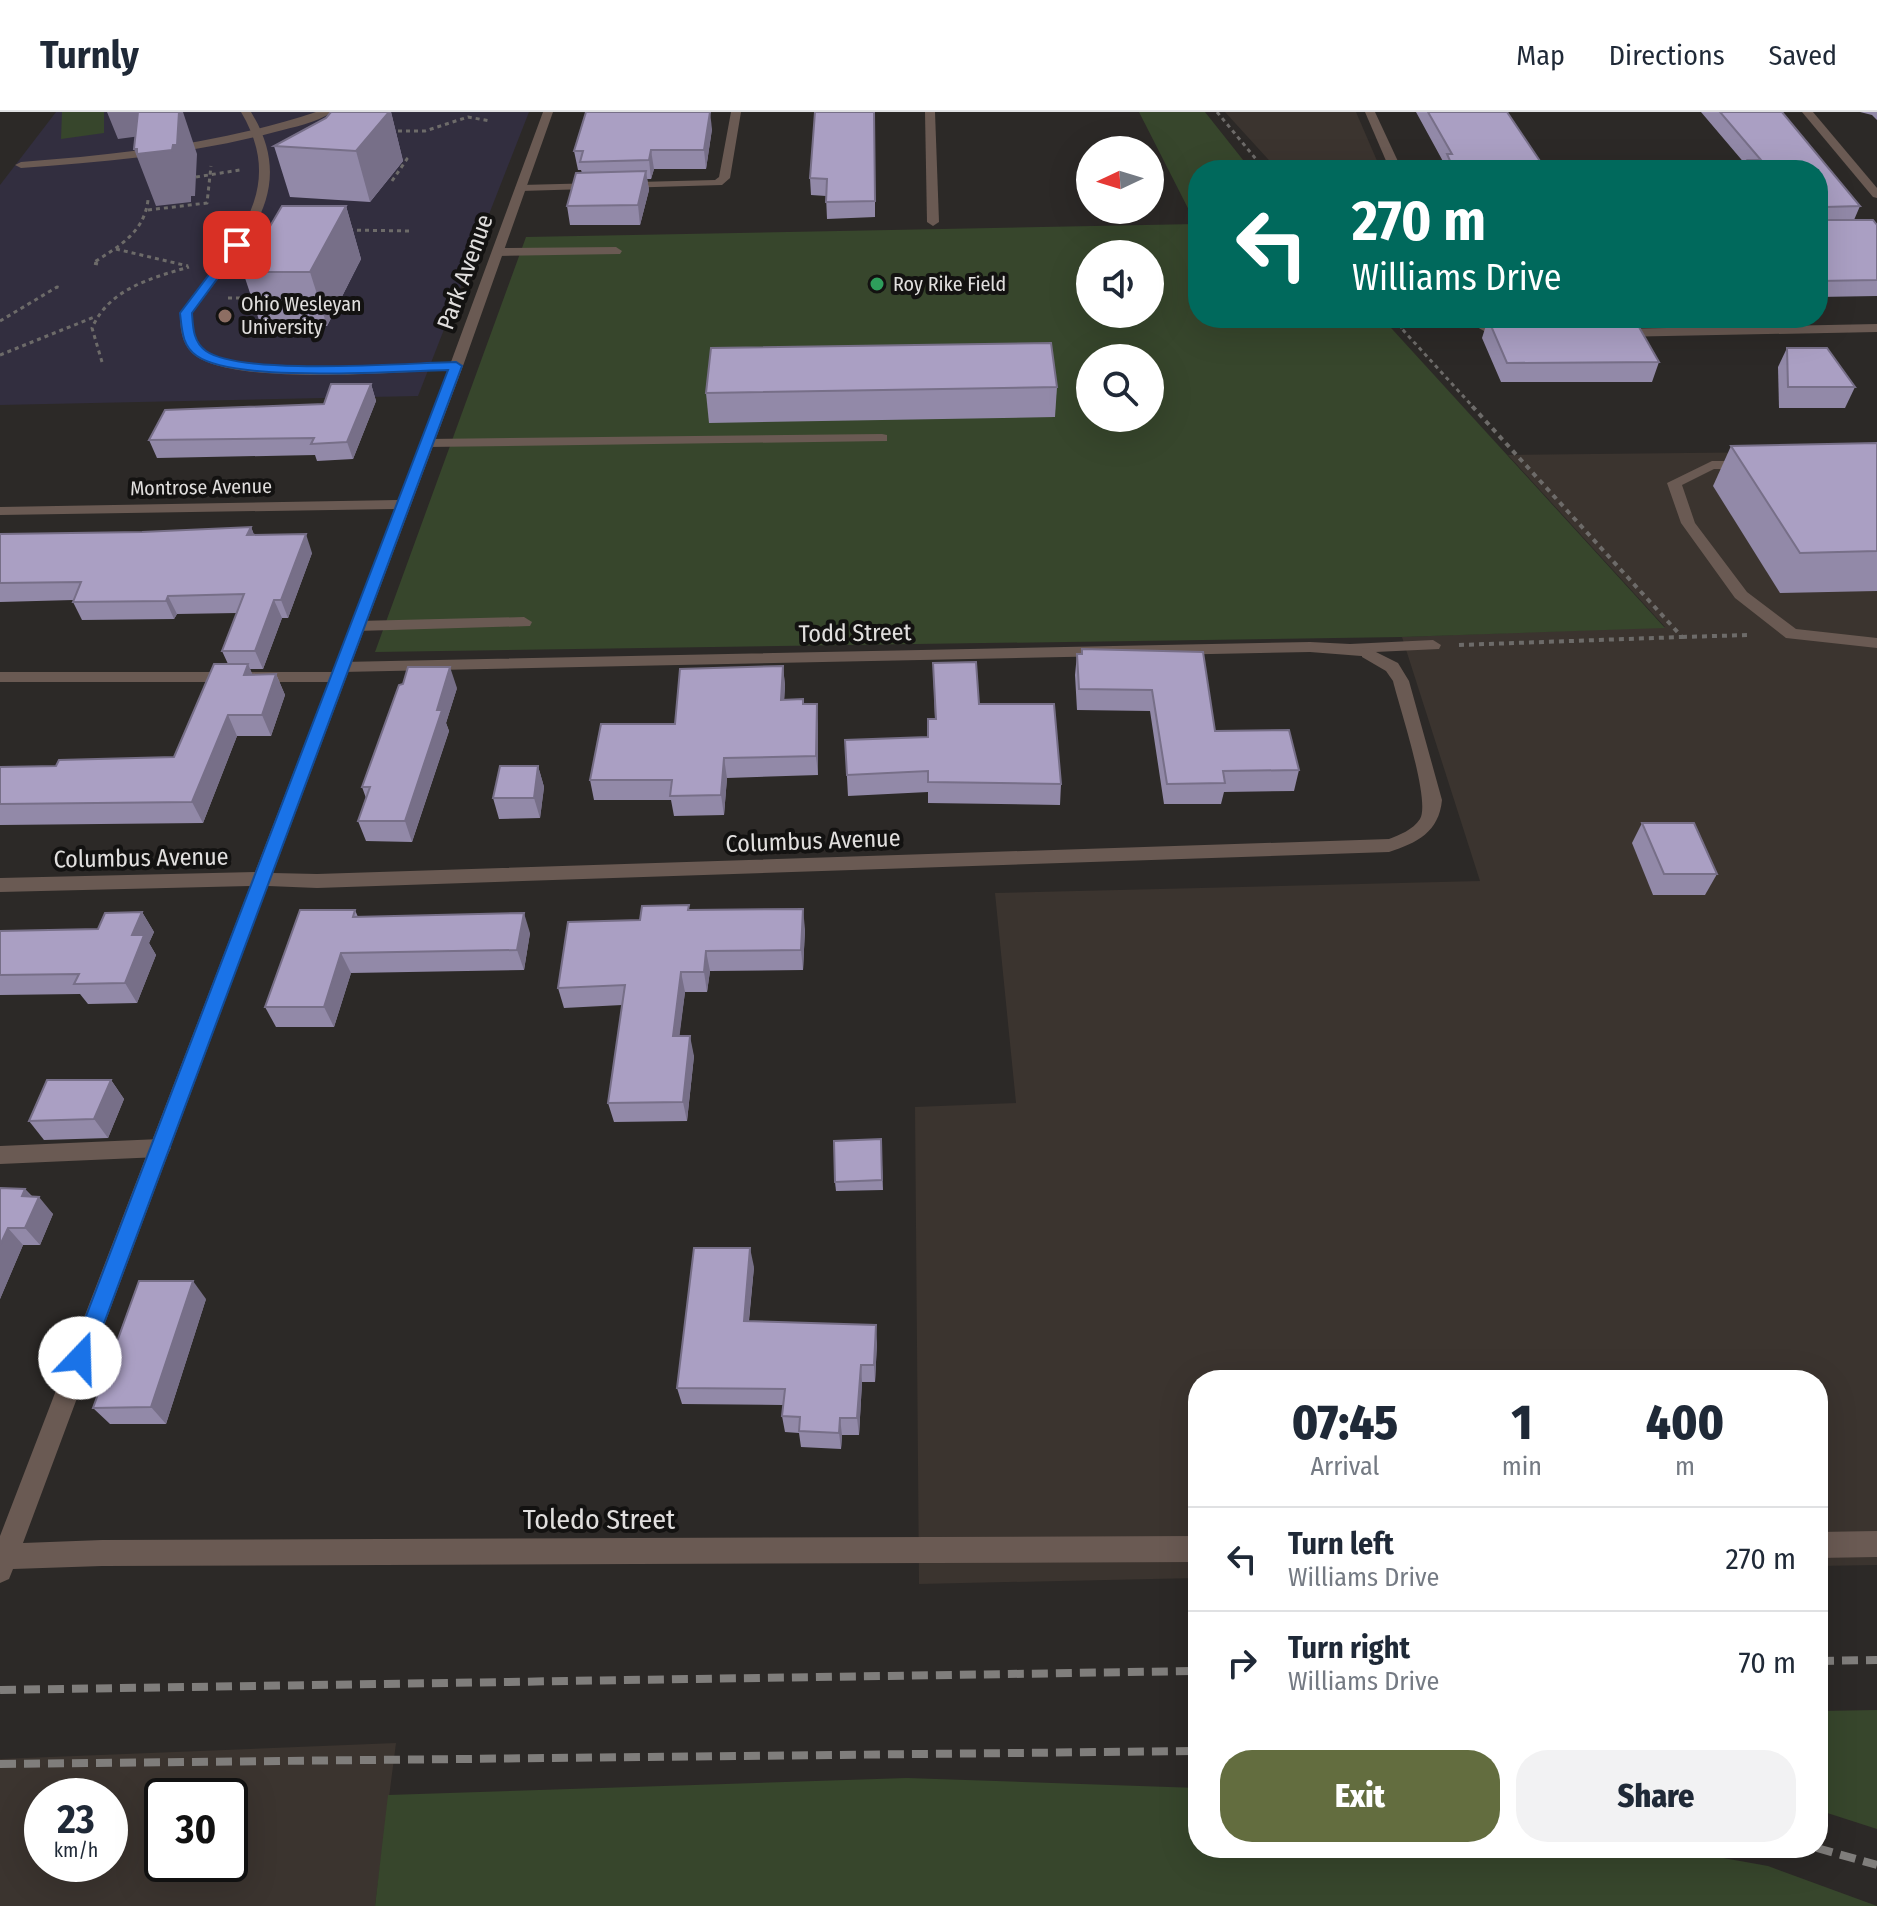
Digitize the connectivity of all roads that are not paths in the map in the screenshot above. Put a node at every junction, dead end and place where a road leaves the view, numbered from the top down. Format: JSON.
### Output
{"nodes":[{"id":1,"x":246,"y":112,"type":"edge"},
{"id":2,"x":327,"y":112,"type":"edge"},
{"id":3,"x":548,"y":112,"type":"edge"},
{"id":4,"x":736,"y":112,"type":"edge"},
{"id":5,"x":930,"y":112,"type":"edge"},
{"id":6,"x":1370,"y":112,"type":"edge"},
{"id":7,"x":1807,"y":112,"type":"edge"},
{"id":8,"x":257,"y":133,"type":"junction"},
{"id":9,"x":1392,"y":160,"type":"edge"},
{"id":10,"x":21,"y":165,"type":"dead end"},
{"id":11,"x":521,"y":188,"type":"junction"},
{"id":12,"x":1877,"y":195,"type":"edge"},
{"id":13,"x":933,"y":222,"type":"dead end"},
{"id":14,"x":616,"y":251,"type":"dead end"},
{"id":15,"x":498,"y":252,"type":"junction"},
{"id":16,"x":1489,"y":328,"type":"edge"},
{"id":17,"x":1877,"y":328,"type":"edge"},
{"id":18,"x":1598,"y":333,"type":"edge"},
{"id":19,"x":1520,"y":334,"type":"edge"},
{"id":20,"x":456,"y":366,"type":"junction"},
{"id":21,"x":882,"y":438,"type":"dead end"},
{"id":22,"x":427,"y":443,"type":"junction"},
{"id":23,"x":1757,"y":465,"type":"edge"},
{"id":24,"x":403,"y":504,"type":"junction"},
{"id":25,"x":0,"y":511,"type":"edge"},
{"id":26,"x":524,"y":622,"type":"dead end"},
{"id":27,"x":357,"y":626,"type":"junction"},
{"id":28,"x":1877,"y":643,"type":"edge"},
{"id":29,"x":1433,"y":645,"type":"road end"},
{"id":30,"x":1340,"y":647,"type":"junction"},
{"id":31,"x":1368,"y":653,"type":"joint"},
{"id":32,"x":340,"y":672,"type":"junction"},
{"id":33,"x":0,"y":677,"type":"edge"},
{"id":34,"x":261,"y":879,"type":"junction"},
{"id":35,"x":0,"y":885,"type":"edge"},
{"id":36,"x":160,"y":1148,"type":"junction"},
{"id":37,"x":0,"y":1155,"type":"edge"},
{"id":38,"x":1877,"y":1544,"type":"edge"},
{"id":39,"x":1828,"y":1545,"type":"edge"},
{"id":40,"x":1188,"y":1549,"type":"edge"},
{"id":41,"x":2,"y":1561,"type":"edge"}],
"edges":[{"from":1,"to":8,"type":"street"},
{"from":2,"to":8,"type":"street"},
{"from":3,"to":11,"type":"street","name":"Park Avenue"},
{"from":4,"to":11,"type":"street"},
{"from":5,"to":13,"type":"street"},
{"from":6,"to":9,"type":"street"},
{"from":7,"to":12,"type":"street"},
{"from":8,"to":10,"type":"street"},
{"from":8,"to":20,"type":"street"},
{"from":11,"to":15,"type":"street","name":"Park Avenue"},
{"from":14,"to":15,"type":"street"},
{"from":15,"to":20,"type":"street","name":"Park Avenue"},
{"from":16,"to":19,"type":"street"},
{"from":17,"to":18,"type":"street"},
{"from":20,"to":22,"type":"street","name":"Park Avenue"},
{"from":21,"to":22,"type":"street"},
{"from":22,"to":24,"type":"street","name":"Park Avenue"},
{"from":23,"to":28,"type":"street"},
{"from":24,"to":25,"type":"street","name":"Montrose Avenue"},
{"from":24,"to":27,"type":"street","name":"Park Avenue"},
{"from":26,"to":27,"type":"street"},
{"from":27,"to":32,"type":"street","name":"Park Avenue"},
{"from":29,"to":30,"type":"street"},
{"from":30,"to":31,"type":"street","name":"Todd Street"},
{"from":30,"to":32,"type":"street","name":"Todd Street"},
{"from":31,"to":34,"type":"street","name":"Columbus Avenue"},
{"from":32,"to":33,"type":"street","name":"Todd Street"},
{"from":32,"to":34,"type":"street","name":"Park Avenue"},
{"from":34,"to":35,"type":"street","name":"Columbus Avenue"},
{"from":34,"to":36,"type":"street","name":"Park Avenue"},
{"from":36,"to":37,"type":"street"},
{"from":36,"to":41,"type":"street","name":"Park Avenue"},
{"from":38,"to":39,"type":"street"},
{"from":40,"to":41,"type":"street","name":"Toledo Street"}]}
